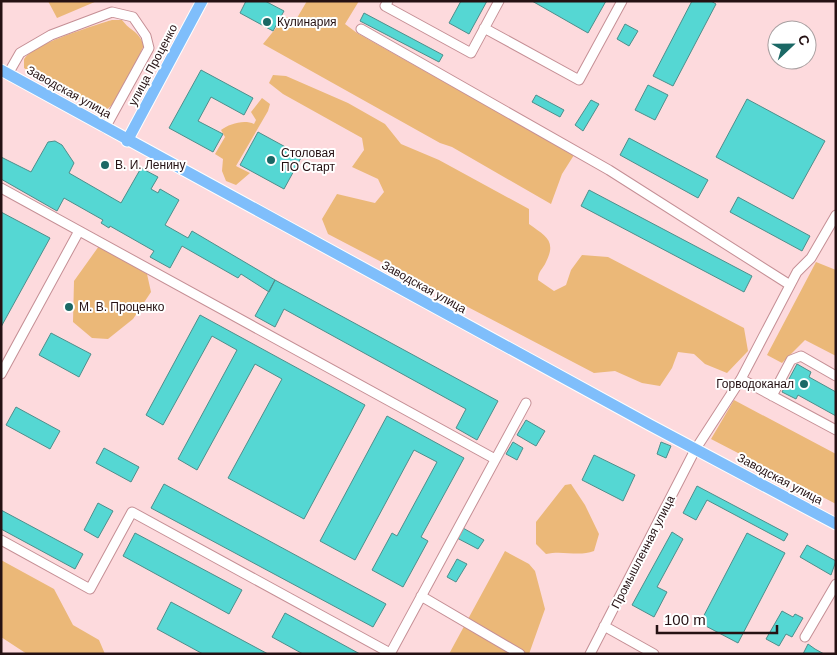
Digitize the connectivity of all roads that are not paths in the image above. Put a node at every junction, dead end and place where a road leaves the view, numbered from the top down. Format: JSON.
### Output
{"nodes":[{"id":1,"x":202,"y":1,"type":"edge"},
{"id":2,"x":388,"y":1,"type":"edge"},
{"id":3,"x":499,"y":1,"type":"edge"},
{"id":4,"x":622,"y":1,"type":"edge"},
{"id":5,"x":484,"y":28,"type":"junction"},
{"id":6,"x":361,"y":29,"type":"dead end"},
{"id":7,"x":5,"y":72,"type":"edge"},
{"id":8,"x":105,"y":128,"type":"junction"},
{"id":9,"x":127,"y":141,"type":"junction"},
{"id":10,"x":1,"y":188,"type":"edge"},
{"id":11,"x":836,"y":215,"type":"edge"},
{"id":12,"x":79,"y":231,"type":"junction"},
{"id":13,"x":790,"y":285,"type":"junction"},
{"id":14,"x":4,"y":364,"type":"edge"},
{"id":15,"x":1,"y":374,"type":"edge"},
{"id":16,"x":836,"y":376,"type":"edge"},
{"id":17,"x":741,"y":379,"type":"junction"},
{"id":18,"x":772,"y":396,"type":"junction"},
{"id":19,"x":526,"y":403,"type":"dead end"},
{"id":20,"x":836,"y":430,"type":"edge"},
{"id":21,"x":695,"y":450,"type":"junction"},
{"id":22,"x":495,"y":460,"type":"junction"},
{"id":23,"x":836,"y":524,"type":"edge"},
{"id":24,"x":1,"y":540,"type":"edge"},
{"id":25,"x":836,"y":584,"type":"edge"},
{"id":26,"x":421,"y":596,"type":"junction"},
{"id":27,"x":604,"y":626,"type":"junction"},
{"id":28,"x":805,"y":637,"type":"dead end"},
{"id":29,"x":390,"y":653,"type":"edge"},
{"id":30,"x":520,"y":654,"type":"edge"},
{"id":31,"x":590,"y":654,"type":"edge"},
{"id":32,"x":654,"y":654,"type":"edge"}],
"edges":[{"from":1,"to":9,"type":"main road","name":"улица Проценко"},
{"from":2,"to":5,"type":"street"},
{"from":3,"to":5,"type":"street"},
{"from":4,"to":5,"type":"street"},
{"from":6,"to":13,"type":"street"},
{"from":7,"to":8,"type":"main road","name":"Заводская улица"},
{"from":7,"to":8,"type":"street"},
{"from":8,"to":9,"type":"main road","name":"Заводская улица"},
{"from":9,"to":21,"type":"main road","name":"Заводская улица"},
{"from":10,"to":12,"type":"street"},
{"from":11,"to":13,"type":"street","name":"Промышленная улица"},
{"from":12,"to":14,"type":"street"},
{"from":12,"to":22,"type":"street"},
{"from":13,"to":17,"type":"street","name":"Промышленная улица"},
{"from":14,"to":15,"type":"street"},
{"from":16,"to":18,"type":"street"},
{"from":17,"to":18,"type":"street"},
{"from":17,"to":21,"type":"street","name":"Промышленная улица"},
{"from":18,"to":20,"type":"street"},
{"from":19,"to":22,"type":"street"},
{"from":21,"to":23,"type":"main road","name":"Заводская улица"},
{"from":21,"to":27,"type":"street","name":"Промышленная улица"},
{"from":22,"to":26,"type":"street"},
{"from":24,"to":29,"type":"street"},
{"from":25,"to":28,"type":"street"},
{"from":26,"to":29,"type":"street"},
{"from":26,"to":30,"type":"street"},
{"from":27,"to":31,"type":"street","name":"Промышленная улица"},
{"from":27,"to":32,"type":"street"}]}
